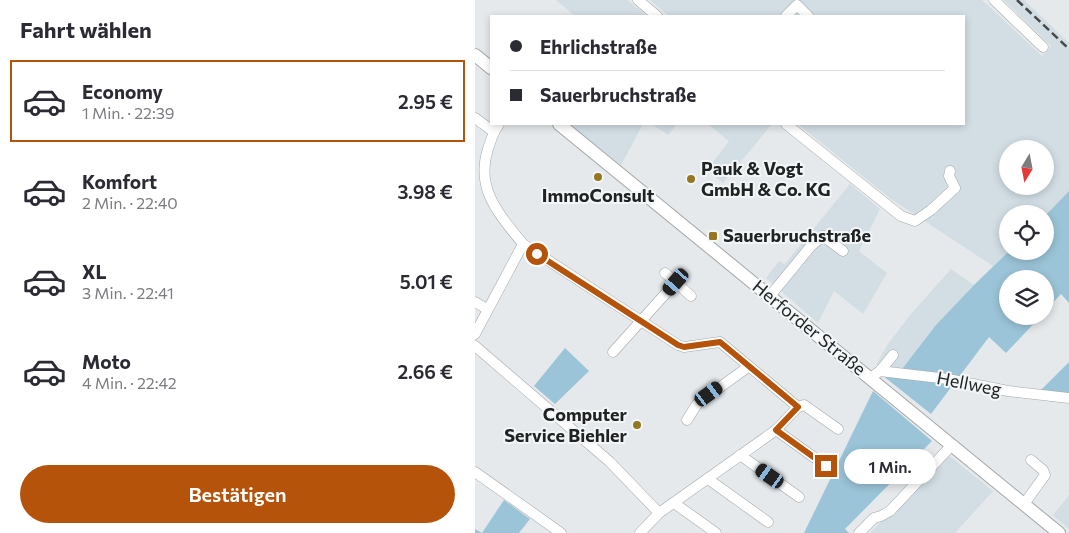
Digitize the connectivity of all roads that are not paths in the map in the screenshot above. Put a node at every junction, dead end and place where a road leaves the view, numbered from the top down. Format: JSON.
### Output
{"nodes":[{"id":1,"x":638,"y":0,"type":"edge"},
{"id":2,"x":994,"y":0,"type":"edge"},
{"id":3,"x":656,"y":15,"type":"edge"},
{"id":4,"x":787,"y":15,"type":"edge"},
{"id":5,"x":807,"y":15,"type":"edge"},
{"id":6,"x":1043,"y":47,"type":"dead end"},
{"id":7,"x":475,"y":55,"type":"edge"},
{"id":8,"x":490,"y":67,"type":"edge"},
{"id":9,"x":475,"y":118,"type":"edge"},
{"id":10,"x":560,"y":125,"type":"edge"},
{"id":11,"x":787,"y":125,"type":"edge"},
{"id":12,"x":496,"y":128,"type":"edge"},
{"id":13,"x":950,"y":171,"type":"dead end"},
{"id":14,"x":523,"y":244,"type":"junction"},
{"id":15,"x":843,"y":251,"type":"dead end"},
{"id":16,"x":665,"y":273,"type":"dead end"},
{"id":17,"x":676,"y":282,"type":"junction"},
{"id":18,"x":691,"y":296,"type":"dead end"},
{"id":19,"x":770,"y":296,"type":"junction"},
{"id":20,"x":475,"y":302,"type":"edge"},
{"id":21,"x":487,"y":310,"type":"junction"},
{"id":22,"x":642,"y":321,"type":"junction"},
{"id":23,"x":475,"y":334,"type":"edge"},
{"id":24,"x":475,"y":346,"type":"edge"},
{"id":25,"x":613,"y":352,"type":"dead end"},
{"id":26,"x":893,"y":355,"type":"dead end"},
{"id":27,"x":748,"y":367,"type":"junction"},
{"id":28,"x":875,"y":374,"type":"junction"},
{"id":29,"x":1069,"y":398,"type":"edge"},
{"id":30,"x":798,"y":407,"type":"junction"},
{"id":31,"x":687,"y":420,"type":"dead end"},
{"id":32,"x":838,"y":429,"type":"dead end"},
{"id":33,"x":776,"y":430,"type":"junction"},
{"id":34,"x":953,"y":445,"type":"junction"},
{"id":35,"x":741,"y":455,"type":"junction"},
{"id":36,"x":1031,"y":460,"type":"dead end"},
{"id":37,"x":826,"y":466,"type":"dead end"},
{"id":38,"x":475,"y":472,"type":"edge"},
{"id":39,"x":708,"y":479,"type":"junction"},
{"id":40,"x":799,"y":497,"type":"dead end"},
{"id":41,"x":674,"y":503,"type":"junction"},
{"id":42,"x":1023,"y":504,"type":"junction"},
{"id":43,"x":659,"y":513,"type":"junction"},
{"id":44,"x":768,"y":522,"type":"dead end"},
{"id":45,"x":643,"y":532,"type":"edge"},
{"id":46,"x":561,"y":533,"type":"edge"},
{"id":47,"x":715,"y":533,"type":"edge"},
{"id":48,"x":859,"y":533,"type":"edge"},
{"id":49,"x":1059,"y":533,"type":"edge"}],
"edges":[{"from":1,"to":3,"type":"street"},
{"from":2,"to":6,"type":"street"},
{"from":4,"to":5,"type":"street"},
{"from":7,"to":8,"type":"main road"},
{"from":9,"to":12,"type":"street"},
{"from":10,"to":19,"type":"main road","name":"Herforder Straße"},
{"from":11,"to":13,"type":"street"},
{"from":12,"to":14,"type":"street"},
{"from":14,"to":21,"type":"street"},
{"from":14,"to":22,"type":"street"},
{"from":15,"to":19,"type":"street"},
{"from":16,"to":17,"type":"street"},
{"from":17,"to":18,"type":"street"},
{"from":17,"to":22,"type":"street"},
{"from":19,"to":28,"type":"main road","name":"Herforder Straße"},
{"from":20,"to":21,"type":"street"},
{"from":21,"to":23,"type":"street"},
{"from":22,"to":25,"type":"street"},
{"from":22,"to":27,"type":"street"},
{"from":24,"to":43,"type":"street"},
{"from":26,"to":28,"type":"street"},
{"from":27,"to":30,"type":"street"},
{"from":27,"to":31,"type":"street"},
{"from":28,"to":29,"type":"street","name":"Hellweg"},
{"from":28,"to":34,"type":"main road","name":"Herforder Straße"},
{"from":30,"to":32,"type":"street"},
{"from":30,"to":33,"type":"street"},
{"from":33,"to":35,"type":"street"},
{"from":33,"to":37,"type":"street"},
{"from":34,"to":42,"type":"main road","name":"Herforder Straße"},
{"from":34,"to":48,"type":"street"},
{"from":35,"to":39,"type":"street"},
{"from":35,"to":40,"type":"street"},
{"from":36,"to":42,"type":"street"},
{"from":38,"to":46,"type":"street"},
{"from":39,"to":41,"type":"street"},
{"from":39,"to":44,"type":"street"},
{"from":41,"to":43,"type":"street"},
{"from":41,"to":47,"type":"street"},
{"from":42,"to":49,"type":"main road","name":"Herforder Straße"},
{"from":43,"to":45,"type":"street"}]}
